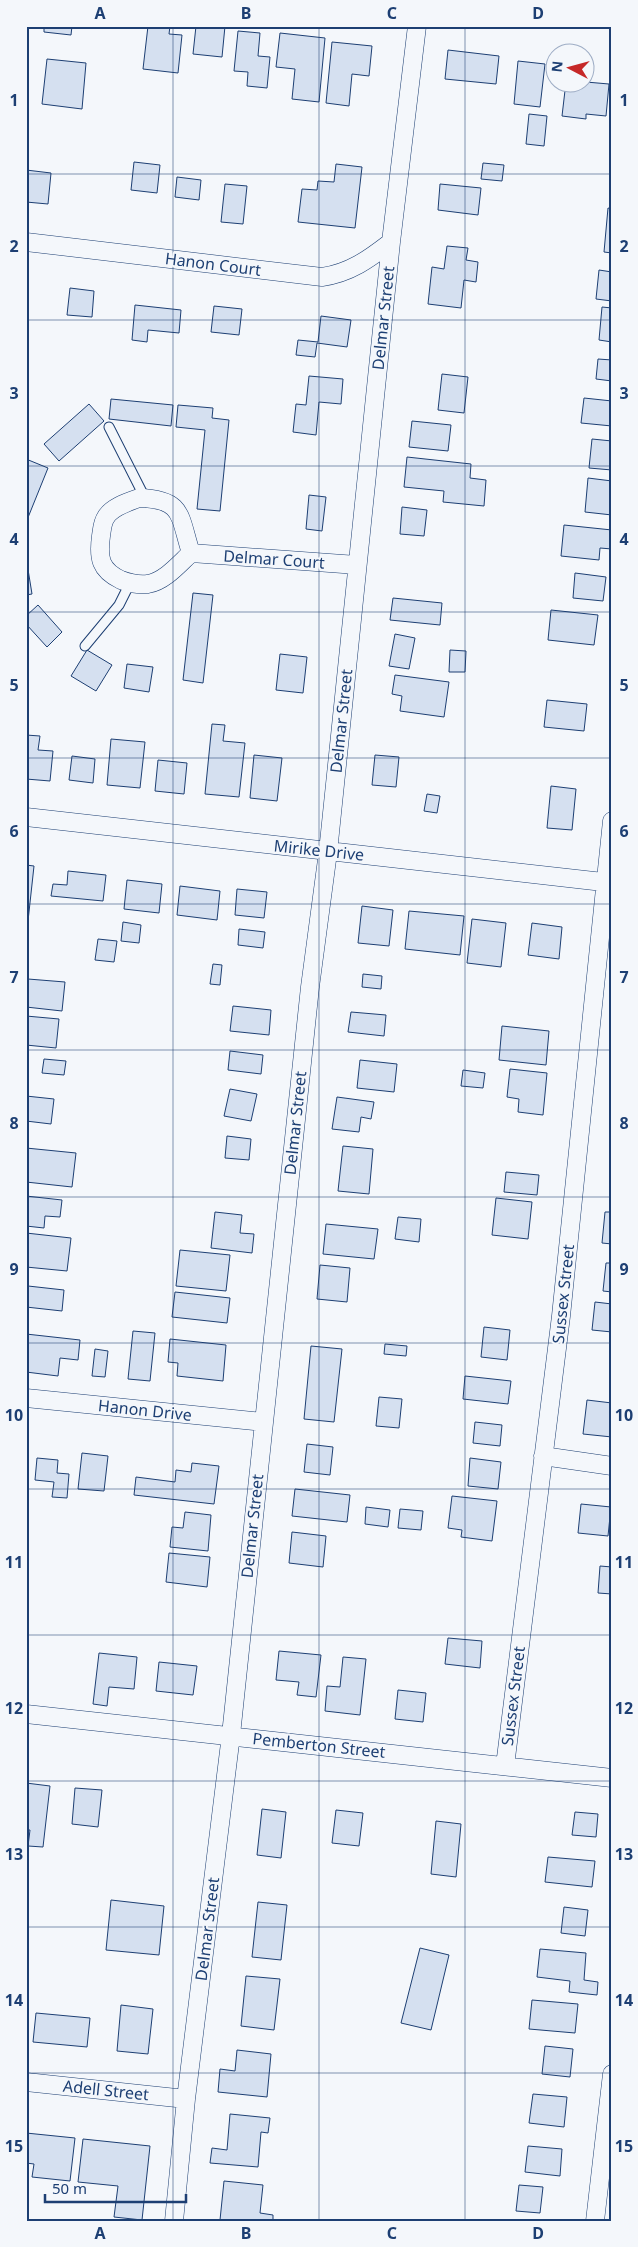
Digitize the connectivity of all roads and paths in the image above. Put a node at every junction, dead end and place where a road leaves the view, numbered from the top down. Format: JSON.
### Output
{"nodes":[{"id":1,"x":417,"y":26,"type":"edge"},
{"id":2,"x":26,"y":242,"type":"edge"},
{"id":3,"x":391,"y":242,"type":"junction"},
{"id":4,"x":109,"y":427,"type":"dead end"},
{"id":5,"x":146,"y":498,"type":"junction"},
{"id":6,"x":191,"y":553,"type":"junction"},
{"id":7,"x":357,"y":565,"type":"junction"},
{"id":8,"x":130,"y":584,"type":"junction"},
{"id":9,"x":85,"y":646,"type":"dead end"},
{"id":10,"x":26,"y":817,"type":"edge"},
{"id":11,"x":612,"y":821,"type":"edge"},
{"id":12,"x":328,"y":852,"type":"junction"},
{"id":13,"x":609,"y":882,"type":"edge"},
{"id":14,"x":26,"y":1398,"type":"edge"},
{"id":15,"x":263,"y":1422,"type":"junction"},
{"id":16,"x":543,"y":1456,"type":"junction"},
{"id":17,"x":612,"y":1466,"type":"edge"},
{"id":18,"x":26,"y":1714,"type":"edge"},
{"id":19,"x":231,"y":1735,"type":"junction"},
{"id":20,"x":505,"y":1766,"type":"junction"},
{"id":21,"x":612,"y":1778,"type":"edge"},
{"id":22,"x":612,"y":2074,"type":"edge"},
{"id":23,"x":26,"y":2082,"type":"edge"},
{"id":24,"x":186,"y":2099,"type":"junction"},
{"id":25,"x":174,"y":2221,"type":"edge"},
{"id":26,"x":595,"y":2221,"type":"edge"}],
"edges":[{"from":1,"to":3,"type":"street","name":"Delmar Street"},
{"from":2,"to":3,"type":"street","name":"Hanon Court"},
{"from":3,"to":7,"type":"street","name":"Delmar Street"},
{"from":4,"to":5,"type":"lane"},
{"from":5,"to":6,"type":"street"},
{"from":5,"to":8,"type":"street"},
{"from":6,"to":7,"type":"street","name":"Delmar Court"},
{"from":6,"to":8,"type":"street"},
{"from":7,"to":12,"type":"street","name":"Delmar Street"},
{"from":8,"to":9,"type":"lane"},
{"from":10,"to":12,"type":"street","name":"Mirike Drive"},
{"from":11,"to":13,"type":"street","name":"Sussex Street"},
{"from":12,"to":13,"type":"street","name":"Mirike Drive"},
{"from":12,"to":15,"type":"street","name":"Delmar Street"},
{"from":13,"to":16,"type":"street","name":"Sussex Street"},
{"from":14,"to":15,"type":"street","name":"Hanon Drive"},
{"from":15,"to":19,"type":"street","name":"Delmar Street"},
{"from":16,"to":17,"type":"street"},
{"from":16,"to":20,"type":"street","name":"Sussex Street"},
{"from":18,"to":19,"type":"street","name":"Pemberton Street"},
{"from":19,"to":20,"type":"street","name":"Pemberton Street"},
{"from":19,"to":24,"type":"street","name":"Delmar Street"},
{"from":20,"to":21,"type":"street","name":"Pemberton Street"},
{"from":22,"to":26,"type":"street"},
{"from":23,"to":24,"type":"street","name":"Adell Street"},
{"from":24,"to":25,"type":"street","name":"Delmar Street"}]}
